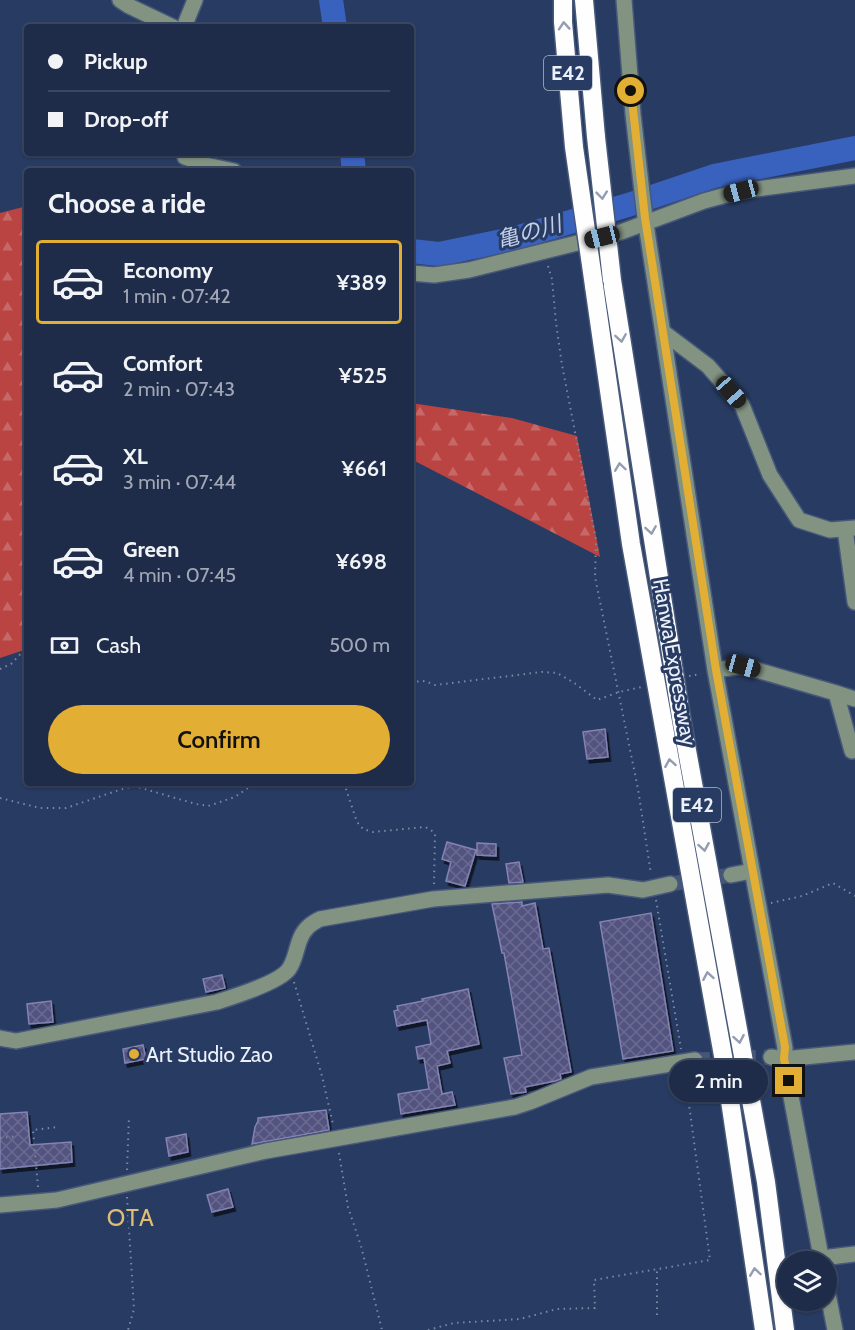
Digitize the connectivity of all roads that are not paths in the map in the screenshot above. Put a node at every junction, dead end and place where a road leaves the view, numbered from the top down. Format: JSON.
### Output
{"nodes":[{"id":1,"x":120,"y":0,"type":"edge"},
{"id":2,"x":195,"y":0,"type":"edge"},
{"id":3,"x":562,"y":0,"type":"edge"},
{"id":4,"x":584,"y":0,"type":"edge"},
{"id":5,"x":624,"y":0,"type":"edge"},
{"id":6,"x":167,"y":24,"type":"edge"},
{"id":7,"x":185,"y":24,"type":"edge"},
{"id":8,"x":185,"y":156,"type":"edge"},
{"id":9,"x":220,"y":168,"type":"edge"},
{"id":10,"x":855,"y":176,"type":"edge"},
{"id":11,"x":646,"y":220,"type":"junction"},
{"id":12,"x":414,"y":273,"type":"edge"},
{"id":13,"x":663,"y":332,"type":"junction"},
{"id":14,"x":850,"y":528,"type":"edge"},
{"id":15,"x":855,"y":602,"type":"edge"},
{"id":16,"x":716,"y":670,"type":"junction"},
{"id":17,"x":836,"y":693,"type":"junction"},
{"id":18,"x":855,"y":699,"type":"edge"},
{"id":19,"x":855,"y":750,"type":"edge"},
{"id":20,"x":752,"y":871,"type":"junction"},
{"id":21,"x":731,"y":875,"type":"tunnel mouth"},
{"id":22,"x":670,"y":884,"type":"tunnel mouth"},
{"id":23,"x":0,"y":1038,"type":"edge"},
{"id":24,"x":855,"y":1052,"type":"edge"},
{"id":25,"x":778,"y":1058,"type":"junction"},
{"id":26,"x":695,"y":1060,"type":"tunnel mouth"},
{"id":27,"x":0,"y":1205,"type":"edge"},
{"id":28,"x":820,"y":1251,"type":"edge"},
{"id":29,"x":855,"y":1254,"type":"edge"},
{"id":30,"x":837,"y":1257,"type":"edge"},
{"id":31,"x":831,"y":1311,"type":"edge"},
{"id":32,"x":764,"y":1330,"type":"edge"},
{"id":33,"x":785,"y":1330,"type":"edge"},
{"id":34,"x":835,"y":1330,"type":"edge"}],
"edges":[{"from":1,"to":6,"type":"street"},
{"from":2,"to":7,"type":"street"},
{"from":32,"to":3,"type":"highway","name":"Hanwa Expressway","number":"E42","one_way":true,"bridge":true},
{"from":4,"to":33,"type":"highway","name":"Hanwa Expressway","number":"E42","one_way":true,"bridge":true},
{"from":5,"to":11,"type":"street"},
{"from":8,"to":9,"type":"street"},
{"from":10,"to":11,"type":"street"},
{"from":11,"to":12,"type":"street"},
{"from":11,"to":13,"type":"street"},
{"from":13,"to":14,"type":"street"},
{"from":13,"to":16,"type":"street"},
{"from":14,"to":15,"type":"street"},
{"from":16,"to":17,"type":"street"},
{"from":16,"to":20,"type":"street"},
{"from":17,"to":18,"type":"street"},
{"from":17,"to":19,"type":"street"},
{"from":20,"to":21,"type":"street"},
{"from":20,"to":25,"type":"street"},
{"from":22,"to":23,"type":"street"},
{"from":24,"to":25,"type":"street"},
{"from":25,"to":28,"type":"street"},
{"from":26,"to":27,"type":"street"},
{"from":29,"to":30,"type":"street"},
{"from":31,"to":34,"type":"street"}]}
